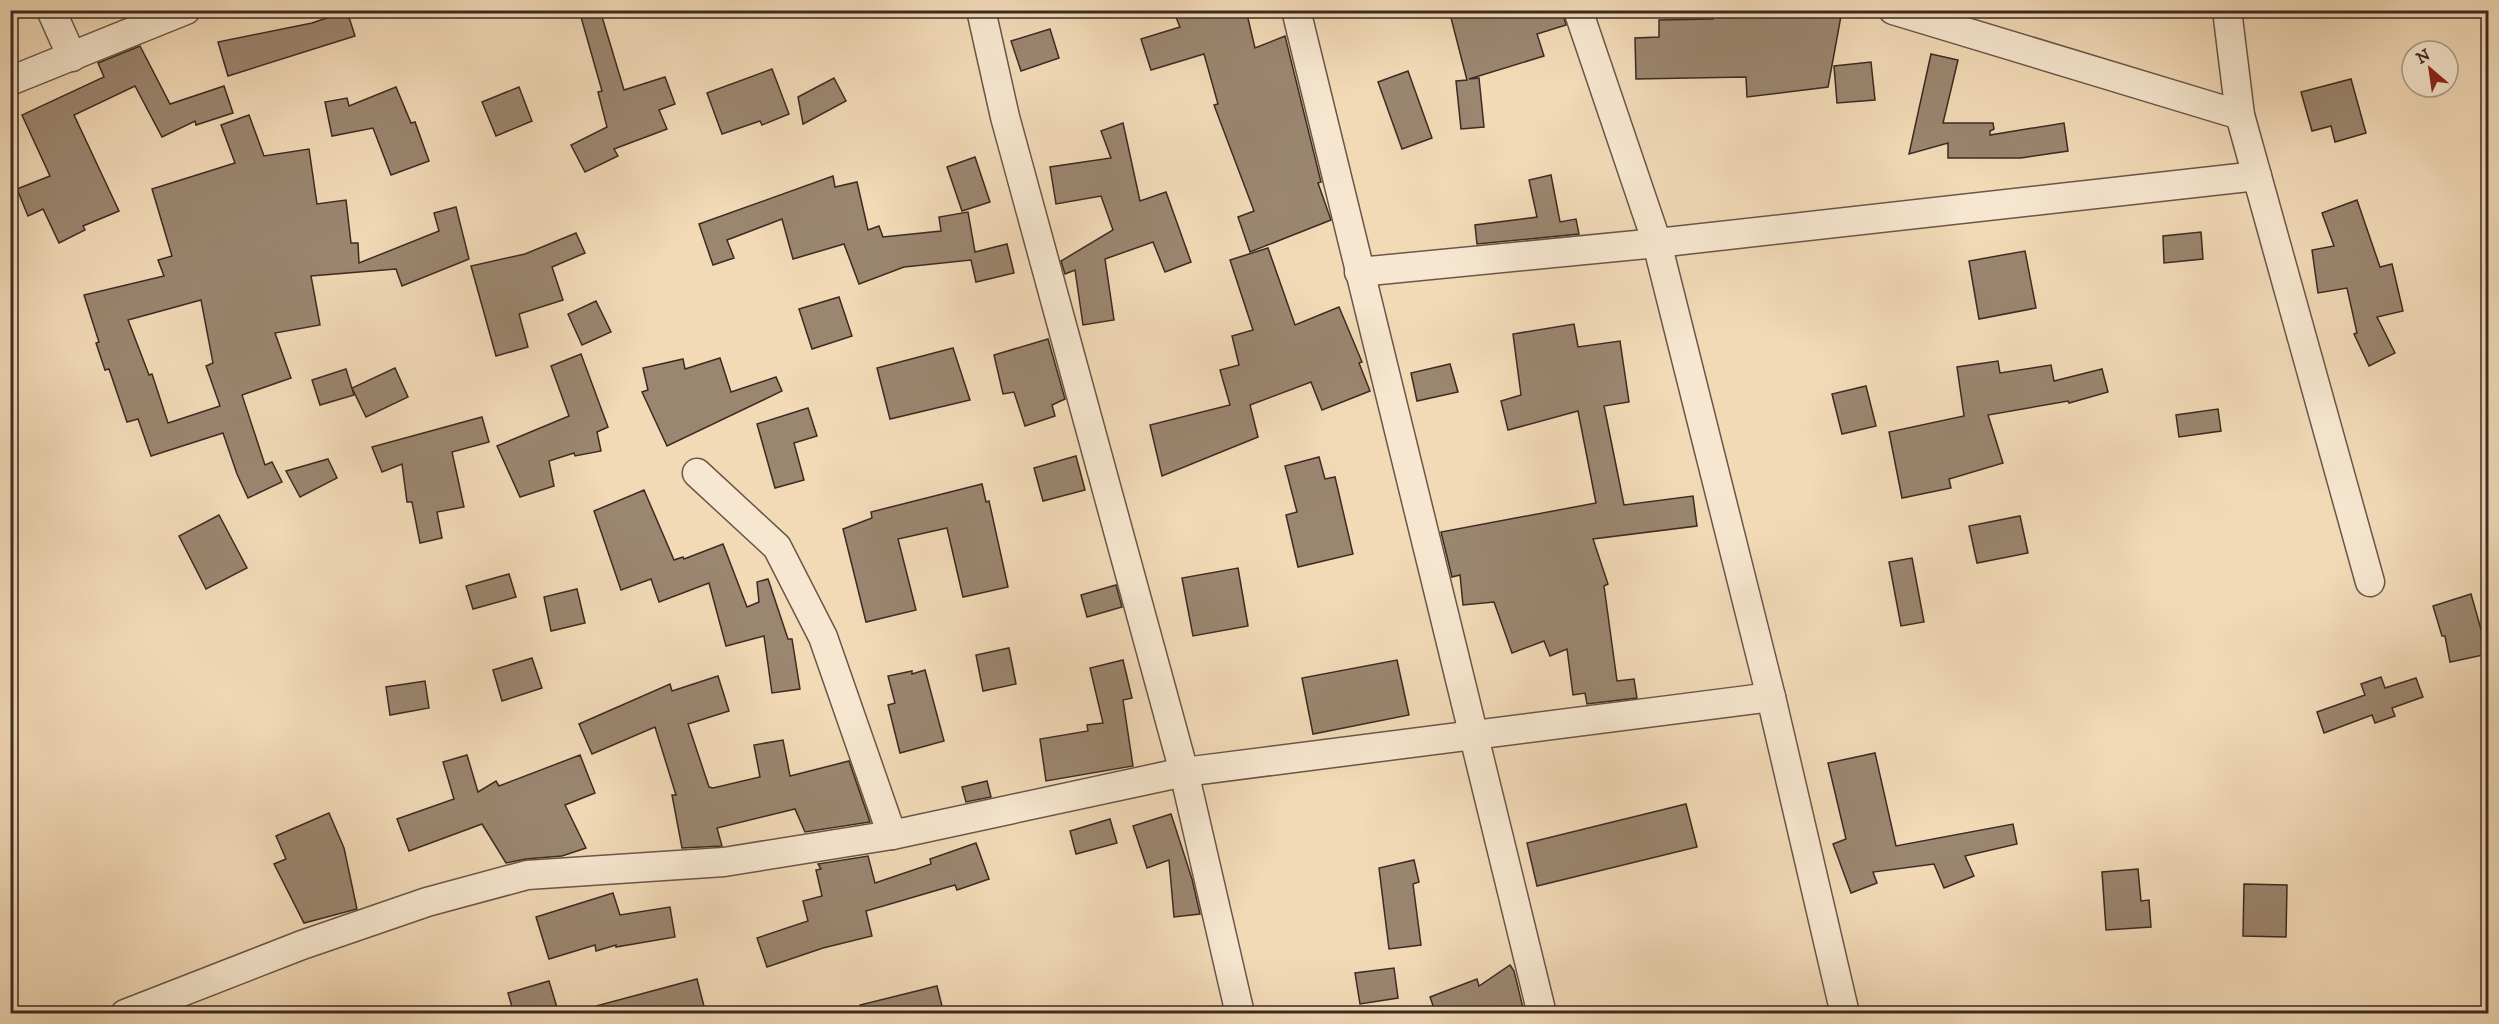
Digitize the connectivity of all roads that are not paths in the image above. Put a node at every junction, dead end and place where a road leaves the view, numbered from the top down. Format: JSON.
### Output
{"nodes":[{"id":1,"x":51,"y":10,"type":"edge"},
{"id":2,"x":186,"y":10,"type":"edge"},
{"id":3,"x":981,"y":10,"type":"edge"},
{"id":4,"x":1296,"y":10,"type":"edge"},
{"id":5,"x":1578,"y":10,"type":"edge"},
{"id":6,"x":1893,"y":10,"type":"edge"},
{"id":7,"x":2227,"y":10,"type":"edge"},
{"id":8,"x":72,"y":57,"type":"junction"},
{"id":9,"x":10,"y":81,"type":"edge"},
{"id":10,"x":2240,"y":115,"type":"junction"},
{"id":11,"x":2257,"y":176,"type":"junction"},
{"id":12,"x":1657,"y":243,"type":"junction"},
{"id":13,"x":1359,"y":272,"type":"junction"},
{"id":14,"x":697,"y":473,"type":"dead end"},
{"id":15,"x":2370,"y":582,"type":"dead end"},
{"id":16,"x":1771,"y":697,"type":"junction"},
{"id":17,"x":1474,"y":734,"type":"junction"},
{"id":18,"x":1184,"y":772,"type":"junction"},
{"id":19,"x":892,"y":835,"type":"junction"},
{"id":20,"x":124,"y":1014,"type":"edge"},
{"id":21,"x":1240,"y":1014,"type":"edge"},
{"id":22,"x":1542,"y":1014,"type":"edge"},
{"id":23,"x":1845,"y":1014,"type":"edge"}],
"edges":[{"from":1,"to":8,"type":"street"},
{"from":2,"to":8,"type":"street"},
{"from":3,"to":18,"type":"street"},
{"from":4,"to":13,"type":"street"},
{"from":5,"to":12,"type":"street"},
{"from":6,"to":10,"type":"street"},
{"from":7,"to":10,"type":"street"},
{"from":8,"to":9,"type":"street"},
{"from":10,"to":11,"type":"street"},
{"from":11,"to":12,"type":"street"},
{"from":11,"to":15,"type":"street"},
{"from":12,"to":13,"type":"street"},
{"from":12,"to":16,"type":"street"},
{"from":13,"to":17,"type":"street"},
{"from":14,"to":19,"type":"street"},
{"from":16,"to":17,"type":"street"},
{"from":16,"to":23,"type":"street"},
{"from":17,"to":18,"type":"street"},
{"from":17,"to":22,"type":"street"},
{"from":18,"to":19,"type":"street"},
{"from":18,"to":21,"type":"street"},
{"from":19,"to":20,"type":"street"}]}
